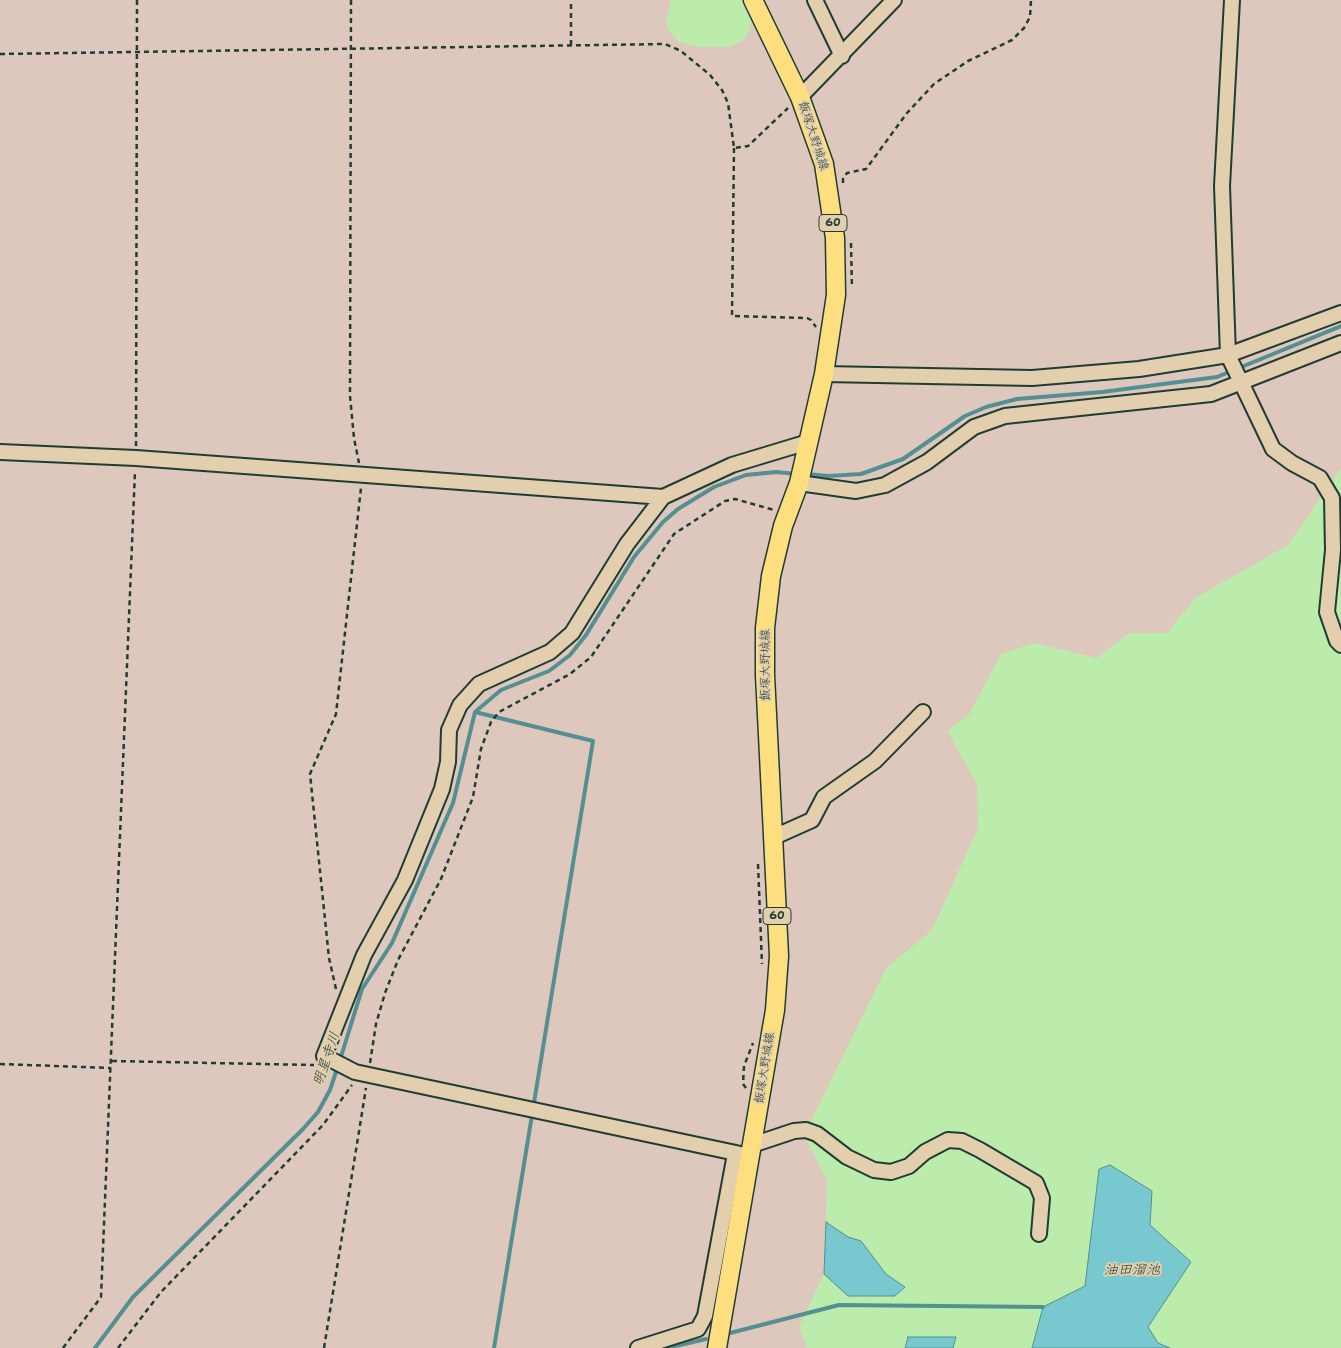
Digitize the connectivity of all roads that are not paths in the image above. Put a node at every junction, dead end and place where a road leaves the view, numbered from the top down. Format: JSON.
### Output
{"nodes":[{"id":1,"x":753,"y":0,"type":"edge"},
{"id":2,"x":814,"y":0,"type":"edge"},
{"id":3,"x":894,"y":0,"type":"edge"},
{"id":4,"x":1232,"y":0,"type":"edge"},
{"id":5,"x":842,"y":56,"type":"junction"},
{"id":6,"x":800,"y":97,"type":"junction"},
{"id":7,"x":1341,"y":313,"type":"edge"},
{"id":8,"x":1341,"y":343,"type":"edge"},
{"id":9,"x":1228,"y":355,"type":"junction"},
{"id":10,"x":824,"y":374,"type":"junction"},
{"id":11,"x":1241,"y":383,"type":"junction"},
{"id":12,"x":806,"y":450,"type":"junction"},
{"id":13,"x":0,"y":452,"type":"edge"},
{"id":14,"x":799,"y":483,"type":"junction"},
{"id":15,"x":663,"y":497,"type":"junction"},
{"id":16,"x":1341,"y":645,"type":"edge"},
{"id":17,"x":923,"y":712,"type":"dead end"},
{"id":18,"x":774,"y":837,"type":"junction"},
{"id":19,"x":746,"y":1152,"type":"junction"},
{"id":20,"x":1039,"y":1234,"type":"dead end"},
{"id":21,"x":638,"y":1348,"type":"edge"},
{"id":22,"x":717,"y":1348,"type":"edge"}],
"edges":[{"from":1,"to":6,"type":"main road","name":"飯塚大野城線","number":"60"},
{"from":2,"to":5,"type":"street"},
{"from":3,"to":5,"type":"street"},
{"from":4,"to":9,"type":"street"},
{"from":5,"to":6,"type":"street"},
{"from":6,"to":10,"type":"main road","name":"飯塚大野城線","number":"60"},
{"from":7,"to":9,"type":"street"},
{"from":8,"to":11,"type":"street"},
{"from":9,"to":10,"type":"street"},
{"from":9,"to":11,"type":"street"},
{"from":10,"to":12,"type":"main road","name":"飯塚大野城線","number":"60"},
{"from":11,"to":14,"type":"street"},
{"from":11,"to":16,"type":"street"},
{"from":12,"to":14,"type":"main road","name":"飯塚大野城線","number":"60"},
{"from":12,"to":15,"type":"street"},
{"from":13,"to":15,"type":"street"},
{"from":14,"to":18,"type":"main road","name":"飯塚大野城線","number":"60"},
{"from":15,"to":19,"type":"street"},
{"from":17,"to":18,"type":"street"},
{"from":18,"to":19,"type":"main road","name":"飯塚大野城線","number":"60"},
{"from":19,"to":20,"type":"street"},
{"from":19,"to":21,"type":"street"},
{"from":19,"to":22,"type":"main road","name":"飯塚大野城線","number":"60"}]}
